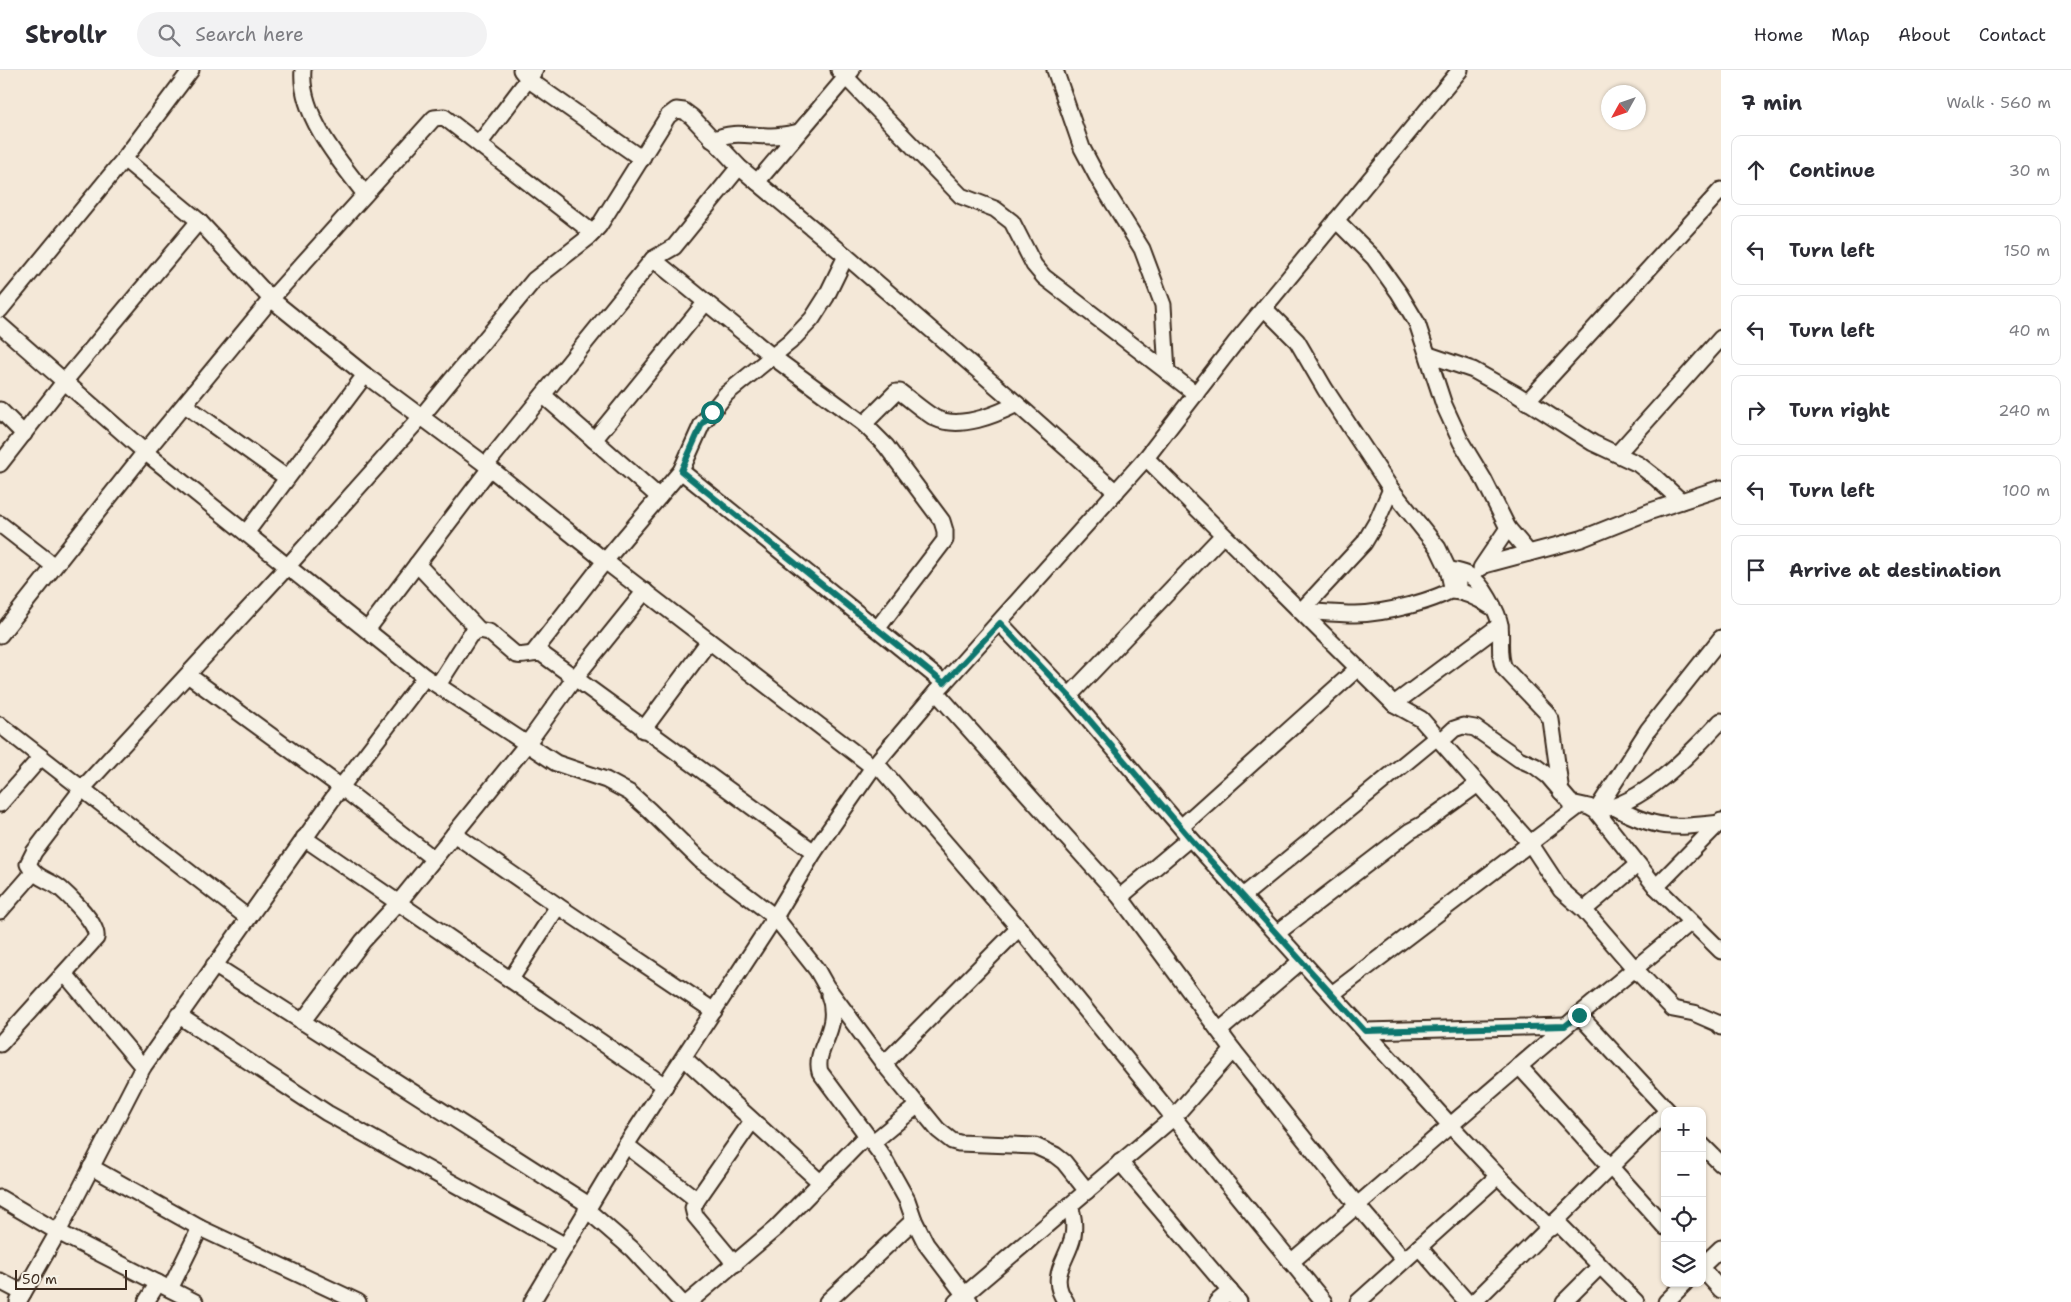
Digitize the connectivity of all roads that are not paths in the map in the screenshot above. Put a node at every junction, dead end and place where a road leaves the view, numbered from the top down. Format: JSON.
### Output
{"nodes":[{"id":1,"x":192,"y":70,"type":"edge"},
{"id":2,"x":303,"y":70,"type":"edge"},
{"id":3,"x":1055,"y":70,"type":"edge"},
{"id":4,"x":1460,"y":70,"type":"edge"},
{"id":5,"x":846,"y":72,"type":"edge"},
{"id":6,"x":528,"y":73,"type":"edge"},
{"id":7,"x":799,"y":132,"type":"junction"},
{"id":8,"x":712,"y":140,"type":"junction"},
{"id":9,"x":479,"y":144,"type":"junction"},
{"id":10,"x":124,"y":159,"type":"junction"},
{"id":11,"x":642,"y":159,"type":"junction"},
{"id":12,"x":739,"y":167,"type":"junction"},
{"id":13,"x":757,"y":182,"type":"junction"},
{"id":14,"x":1721,"y":190,"type":"edge"},
{"id":15,"x":365,"y":194,"type":"junction"},
{"id":16,"x":1336,"y":220,"type":"junction"},
{"id":17,"x":199,"y":221,"type":"junction"},
{"id":18,"x":593,"y":233,"type":"junction"},
{"id":19,"x":846,"y":256,"type":"junction"},
{"id":20,"x":653,"y":259,"type":"junction"},
{"id":21,"x":271,"y":299,"type":"junction"},
{"id":22,"x":706,"y":302,"type":"junction"},
{"id":23,"x":1264,"y":308,"type":"junction"},
{"id":24,"x":0,"y":310,"type":"edge"},
{"id":25,"x":0,"y":325,"type":"edge"},
{"id":26,"x":1721,"y":338,"type":"edge"},
{"id":27,"x":773,"y":356,"type":"junction"},
{"id":28,"x":1429,"y":356,"type":"junction"},
{"id":29,"x":1168,"y":372,"type":"junction"},
{"id":30,"x":365,"y":375,"type":"junction"},
{"id":31,"x":64,"y":382,"type":"junction"},
{"id":32,"x":1196,"y":394,"type":"junction"},
{"id":33,"x":543,"y":395,"type":"junction"},
{"id":34,"x":1527,"y":402,"type":"junction"},
{"id":35,"x":1017,"y":404,"type":"junction"},
{"id":36,"x":185,"y":405,"type":"junction"},
{"id":37,"x":0,"y":410,"type":"edge"},
{"id":38,"x":421,"y":417,"type":"junction"},
{"id":39,"x":864,"y":424,"type":"junction"},
{"id":40,"x":24,"y":434,"type":"junction"},
{"id":41,"x":594,"y":440,"type":"junction"},
{"id":42,"x":145,"y":452,"type":"junction"},
{"id":43,"x":1617,"y":454,"type":"junction"},
{"id":44,"x":1146,"y":458,"type":"junction"},
{"id":45,"x":0,"y":464,"type":"edge"},
{"id":46,"x":488,"y":467,"type":"junction"},
{"id":47,"x":681,"y":471,"type":"junction"},
{"id":48,"x":287,"y":478,"type":"junction"},
{"id":49,"x":1721,"y":488,"type":"edge"},
{"id":50,"x":1390,"y":489,"type":"junction"},
{"id":51,"x":1116,"y":492,"type":"junction"},
{"id":52,"x":660,"y":497,"type":"junction"},
{"id":53,"x":1681,"y":501,"type":"junction"},
{"id":54,"x":0,"y":524,"type":"edge"},
{"id":55,"x":1508,"y":528,"type":"junction"},
{"id":56,"x":246,"y":533,"type":"junction"},
{"id":57,"x":1223,"y":534,"type":"junction"},
{"id":58,"x":1529,"y":553,"type":"junction"},
{"id":59,"x":606,"y":561,"type":"junction"},
{"id":60,"x":417,"y":564,"type":"junction"},
{"id":61,"x":1484,"y":565,"type":"junction"},
{"id":62,"x":54,"y":566,"type":"junction"},
{"id":63,"x":287,"y":567,"type":"junction"},
{"id":64,"x":1448,"y":569,"type":"junction"},
{"id":65,"x":1470,"y":576,"type":"junction"},
{"id":66,"x":645,"y":591,"type":"junction"},
{"id":67,"x":1453,"y":591,"type":"junction"},
{"id":68,"x":1495,"y":610,"type":"junction"},
{"id":69,"x":1301,"y":611,"type":"junction"},
{"id":70,"x":1000,"y":623,"type":"junction"},
{"id":71,"x":1500,"y":625,"type":"junction"},
{"id":72,"x":877,"y":629,"type":"junction"},
{"id":73,"x":367,"y":630,"type":"junction"},
{"id":74,"x":479,"y":630,"type":"junction"},
{"id":75,"x":0,"y":635,"type":"edge"},
{"id":76,"x":1721,"y":638,"type":"edge"},
{"id":77,"x":709,"y":641,"type":"junction"},
{"id":78,"x":534,"y":652,"type":"junction"},
{"id":79,"x":1358,"y":668,"type":"junction"},
{"id":80,"x":188,"y":675,"type":"junction"},
{"id":81,"x":574,"y":679,"type":"junction"},
{"id":82,"x":432,"y":681,"type":"junction"},
{"id":83,"x":940,"y":688,"type":"junction"},
{"id":84,"x":1069,"y":696,"type":"junction"},
{"id":85,"x":1394,"y":704,"type":"junction"},
{"id":86,"x":1721,"y":721,"type":"edge"},
{"id":87,"x":0,"y":725,"type":"edge"},
{"id":88,"x":644,"y":730,"type":"junction"},
{"id":89,"x":1439,"y":739,"type":"junction"},
{"id":90,"x":527,"y":744,"type":"junction"},
{"id":91,"x":41,"y":757,"type":"junction"},
{"id":92,"x":874,"y":765,"type":"junction"},
{"id":93,"x":1478,"y":784,"type":"junction"},
{"id":94,"x":341,"y":787,"type":"junction"},
{"id":95,"x":82,"y":789,"type":"junction"},
{"id":96,"x":1561,"y":792,"type":"junction"},
{"id":97,"x":0,"y":804,"type":"edge"},
{"id":98,"x":1579,"y":806,"type":"junction"},
{"id":99,"x":1614,"y":807,"type":"junction"},
{"id":100,"x":1596,"y":811,"type":"junction"},
{"id":101,"x":1721,"y":823,"type":"edge"},
{"id":102,"x":1186,"y":832,"type":"junction"},
{"id":103,"x":454,"y":834,"type":"junction"},
{"id":104,"x":304,"y":838,"type":"junction"},
{"id":105,"x":1530,"y":844,"type":"junction"},
{"id":106,"x":814,"y":852,"type":"junction"},
{"id":107,"x":434,"y":859,"type":"junction"},
{"id":108,"x":1638,"y":865,"type":"junction"},
{"id":109,"x":34,"y":872,"type":"junction"},
{"id":110,"x":1656,"y":887,"type":"junction"},
{"id":111,"x":1243,"y":896,"type":"junction"},
{"id":112,"x":1120,"y":897,"type":"junction"},
{"id":113,"x":399,"y":902,"type":"junction"},
{"id":114,"x":558,"y":906,"type":"junction"},
{"id":115,"x":1584,"y":910,"type":"junction"},
{"id":116,"x":0,"y":911,"type":"edge"},
{"id":117,"x":247,"y":917,"type":"junction"},
{"id":118,"x":776,"y":917,"type":"junction"},
{"id":119,"x":1691,"y":922,"type":"junction"},
{"id":120,"x":1020,"y":928,"type":"junction"},
{"id":121,"x":1277,"y":933,"type":"junction"},
{"id":122,"x":1720,"y":947,"type":"edge"},
{"id":123,"x":1301,"y":960,"type":"junction"},
{"id":124,"x":214,"y":965,"type":"junction"},
{"id":125,"x":1634,"y":969,"type":"junction"},
{"id":126,"x":65,"y":974,"type":"junction"},
{"id":127,"x":511,"y":979,"type":"junction"},
{"id":128,"x":826,"y":986,"type":"junction"},
{"id":129,"x":1332,"y":994,"type":"junction"},
{"id":130,"x":714,"y":1011,"type":"junction"},
{"id":131,"x":178,"y":1015,"type":"junction"},
{"id":132,"x":1579,"y":1015,"type":"junction"},
{"id":133,"x":302,"y":1022,"type":"junction"},
{"id":134,"x":1565,"y":1026,"type":"junction"},
{"id":135,"x":1721,"y":1027,"type":"edge"},
{"id":136,"x":1219,"y":1031,"type":"junction"},
{"id":137,"x":1365,"y":1031,"type":"junction"},
{"id":138,"x":0,"y":1044,"type":"edge"},
{"id":139,"x":1233,"y":1050,"type":"junction"},
{"id":140,"x":684,"y":1058,"type":"junction"},
{"id":141,"x":884,"y":1064,"type":"junction"},
{"id":142,"x":1519,"y":1066,"type":"junction"},
{"id":143,"x":143,"y":1067,"type":"junction"},
{"id":144,"x":666,"y":1086,"type":"junction"},
{"id":145,"x":918,"y":1105,"type":"junction"},
{"id":146,"x":1663,"y":1107,"type":"edge"},
{"id":147,"x":1174,"y":1117,"type":"junction"},
{"id":148,"x":1661,"y":1117,"type":"edge"},
{"id":149,"x":752,"y":1122,"type":"junction"},
{"id":150,"x":1450,"y":1125,"type":"junction"},
{"id":151,"x":869,"y":1140,"type":"junction"},
{"id":152,"x":626,"y":1145,"type":"junction"},
{"id":153,"x":1706,"y":1149,"type":"edge"},
{"id":154,"x":1120,"y":1162,"type":"junction"},
{"id":155,"x":1721,"y":1164,"type":"edge"},
{"id":156,"x":91,"y":1167,"type":"junction"},
{"id":157,"x":1611,"y":1168,"type":"junction"},
{"id":158,"x":1498,"y":1176,"type":"junction"},
{"id":159,"x":820,"y":1182,"type":"junction"},
{"id":160,"x":1087,"y":1191,"type":"junction"},
{"id":161,"x":0,"y":1198,"type":"edge"},
{"id":162,"x":697,"y":1200,"type":"junction"},
{"id":163,"x":1070,"y":1205,"type":"junction"},
{"id":164,"x":1357,"y":1205,"type":"junction"},
{"id":165,"x":588,"y":1207,"type":"junction"},
{"id":166,"x":914,"y":1220,"type":"junction"},
{"id":167,"x":1661,"y":1223,"type":"edge"},
{"id":168,"x":1554,"y":1224,"type":"junction"},
{"id":169,"x":200,"y":1228,"type":"junction"},
{"id":170,"x":58,"y":1232,"type":"junction"},
{"id":171,"x":564,"y":1245,"type":"junction"},
{"id":172,"x":1419,"y":1247,"type":"junction"},
{"id":173,"x":1721,"y":1248,"type":"edge"},
{"id":174,"x":1404,"y":1260,"type":"junction"},
{"id":175,"x":1291,"y":1262,"type":"junction"},
{"id":176,"x":1706,"y":1263,"type":"edge"},
{"id":177,"x":734,"y":1264,"type":"junction"},
{"id":178,"x":1600,"y":1266,"type":"junction"},
{"id":179,"x":1706,"y":1272,"type":"edge"},
{"id":180,"x":0,"y":1280,"type":"edge"},
{"id":181,"x":164,"y":1286,"type":"junction"},
{"id":182,"x":1681,"y":1287,"type":"edge"},
{"id":183,"x":1721,"y":1290,"type":"edge"},
{"id":184,"x":1235,"y":1296,"type":"edge"},
{"id":185,"x":21,"y":1298,"type":"edge"},
{"id":186,"x":963,"y":1300,"type":"edge"},
{"id":187,"x":146,"y":1302,"type":"edge"},
{"id":188,"x":195,"y":1302,"type":"edge"},
{"id":189,"x":358,"y":1302,"type":"edge"},
{"id":190,"x":532,"y":1302,"type":"edge"},
{"id":191,"x":681,"y":1302,"type":"edge"},
{"id":192,"x":689,"y":1302,"type":"edge"},
{"id":193,"x":826,"y":1302,"type":"edge"},
{"id":194,"x":1066,"y":1302,"type":"edge"},
{"id":195,"x":1216,"y":1302,"type":"edge"},
{"id":196,"x":1324,"y":1302,"type":"edge"},
{"id":197,"x":1358,"y":1302,"type":"edge"},
{"id":198,"x":1466,"y":1302,"type":"edge"},
{"id":199,"x":1474,"y":1302,"type":"edge"},
{"id":200,"x":1564,"y":1302,"type":"edge"},
{"id":201,"x":1636,"y":1302,"type":"edge"},
{"id":202,"x":1666,"y":1302,"type":"edge"}],
"edges":[{"from":1,"to":10,"type":"street"},
{"from":2,"to":15,"type":"street"},
{"from":3,"to":29,"type":"street"},
{"from":4,"to":16,"type":"street"},
{"from":5,"to":7,"type":"street"},
{"from":5,"to":29,"type":"street"},
{"from":6,"to":9,"type":"street"},
{"from":6,"to":11,"type":"street"},
{"from":7,"to":8,"type":"street"},
{"from":7,"to":13,"type":"street"},
{"from":8,"to":11,"type":"street"},
{"from":8,"to":12,"type":"street"},
{"from":9,"to":15,"type":"street"},
{"from":9,"to":18,"type":"street"},
{"from":10,"to":17,"type":"street"},
{"from":10,"to":24,"type":"street"},
{"from":11,"to":18,"type":"street"},
{"from":12,"to":13,"type":"street"},
{"from":12,"to":20,"type":"street"},
{"from":13,"to":19,"type":"street"},
{"from":14,"to":34,"type":"street"},
{"from":15,"to":21,"type":"street"},
{"from":16,"to":23,"type":"street"},
{"from":16,"to":28,"type":"street"},
{"from":17,"to":21,"type":"street"},
{"from":17,"to":31,"type":"street"},
{"from":18,"to":38,"type":"street"},
{"from":19,"to":27,"type":"street"},
{"from":19,"to":35,"type":"street"},
{"from":20,"to":22,"type":"street"},
{"from":20,"to":33,"type":"street"},
{"from":21,"to":30,"type":"street"},
{"from":21,"to":36,"type":"street"},
{"from":22,"to":27,"type":"street"},
{"from":22,"to":41,"type":"street"},
{"from":23,"to":32,"type":"street"},
{"from":23,"to":50,"type":"street"},
{"from":25,"to":31,"type":"street"},
{"from":26,"to":43,"type":"street"},
{"from":27,"to":39,"type":"street"},
{"from":27,"to":47,"type":"street"},
{"from":28,"to":34,"type":"street"},
{"from":28,"to":55,"type":"street"},
{"from":29,"to":32,"type":"street"},
{"from":30,"to":38,"type":"street"},
{"from":30,"to":48,"type":"street"},
{"from":31,"to":40,"type":"street"},
{"from":31,"to":42,"type":"street"},
{"from":32,"to":44,"type":"street"},
{"from":33,"to":41,"type":"street"},
{"from":33,"to":46,"type":"street"},
{"from":34,"to":43,"type":"street"},
{"from":35,"to":39,"type":"street"},
{"from":35,"to":51,"type":"street"},
{"from":36,"to":42,"type":"street"},
{"from":36,"to":48,"type":"street"},
{"from":37,"to":40,"type":"street"},
{"from":38,"to":46,"type":"street"},
{"from":38,"to":63,"type":"street"},
{"from":39,"to":72,"type":"street"},
{"from":40,"to":45,"type":"street"},
{"from":41,"to":52,"type":"street"},
{"from":42,"to":56,"type":"street"},
{"from":42,"to":62,"type":"street"},
{"from":43,"to":53,"type":"street"},
{"from":44,"to":51,"type":"street"},
{"from":44,"to":57,"type":"street"},
{"from":46,"to":59,"type":"street"},
{"from":46,"to":60,"type":"street"},
{"from":47,"to":52,"type":"street"},
{"from":47,"to":72,"type":"street"},
{"from":48,"to":56,"type":"street"},
{"from":49,"to":53,"type":"street"},
{"from":50,"to":64,"type":"street"},
{"from":50,"to":69,"type":"street"},
{"from":51,"to":70,"type":"street"},
{"from":52,"to":59,"type":"street"},
{"from":53,"to":58,"type":"street"},
{"from":54,"to":62,"type":"street"},
{"from":55,"to":58,"type":"street"},
{"from":55,"to":61,"type":"street"},
{"from":56,"to":63,"type":"street"},
{"from":57,"to":69,"type":"street"},
{"from":57,"to":84,"type":"street"},
{"from":58,"to":61,"type":"street"},
{"from":59,"to":66,"type":"street"},
{"from":59,"to":78,"type":"street"},
{"from":60,"to":73,"type":"street"},
{"from":60,"to":74,"type":"street"},
{"from":61,"to":65,"type":"street"},
{"from":62,"to":75,"type":"street"},
{"from":63,"to":73,"type":"street"},
{"from":63,"to":80,"type":"street"},
{"from":64,"to":65,"type":"street"},
{"from":64,"to":67,"type":"street"},
{"from":65,"to":67,"type":"street"},
{"from":65,"to":68,"type":"street"},
{"from":66,"to":77,"type":"street"},
{"from":66,"to":81,"type":"street"},
{"from":67,"to":68,"type":"street"},
{"from":67,"to":69,"type":"street"},
{"from":68,"to":71,"type":"street"},
{"from":69,"to":79,"type":"street"},
{"from":70,"to":83,"type":"street"},
{"from":70,"to":84,"type":"street"},
{"from":71,"to":85,"type":"street"},
{"from":71,"to":96,"type":"street"},
{"from":72,"to":83,"type":"street"},
{"from":73,"to":82,"type":"street"},
{"from":74,"to":78,"type":"street"},
{"from":74,"to":82,"type":"street"},
{"from":76,"to":100,"type":"street"},
{"from":77,"to":88,"type":"street"},
{"from":77,"to":92,"type":"street"},
{"from":78,"to":81,"type":"street"},
{"from":79,"to":85,"type":"street"},
{"from":79,"to":102,"type":"street"},
{"from":80,"to":94,"type":"street"},
{"from":80,"to":95,"type":"street"},
{"from":81,"to":88,"type":"street"},
{"from":81,"to":90,"type":"street"},
{"from":82,"to":90,"type":"street"},
{"from":82,"to":94,"type":"street"},
{"from":83,"to":92,"type":"street"},
{"from":83,"to":112,"type":"street"},
{"from":84,"to":102,"type":"street"},
{"from":85,"to":89,"type":"street"},
{"from":86,"to":99,"type":"street"},
{"from":87,"to":91,"type":"street"},
{"from":88,"to":106,"type":"street"},
{"from":89,"to":93,"type":"street"},
{"from":89,"to":96,"type":"street"},
{"from":89,"to":111,"type":"street"},
{"from":90,"to":103,"type":"street"},
{"from":90,"to":118,"type":"street"},
{"from":91,"to":95,"type":"street"},
{"from":91,"to":97,"type":"street"},
{"from":92,"to":106,"type":"street"},
{"from":92,"to":120,"type":"street"},
{"from":93,"to":105,"type":"street"},
{"from":93,"to":121,"type":"street"},
{"from":94,"to":104,"type":"street"},
{"from":94,"to":107,"type":"street"},
{"from":95,"to":109,"type":"street"},
{"from":95,"to":117,"type":"street"},
{"from":96,"to":98,"type":"street"},
{"from":98,"to":100,"type":"street"},
{"from":98,"to":105,"type":"street"},
{"from":99,"to":100,"type":"street"},
{"from":99,"to":101,"type":"street"},
{"from":100,"to":108,"type":"street"},
{"from":101,"to":110,"type":"street"},
{"from":102,"to":111,"type":"street"},
{"from":102,"to":112,"type":"street"},
{"from":103,"to":107,"type":"street"},
{"from":103,"to":114,"type":"street"},
{"from":104,"to":113,"type":"street"},
{"from":104,"to":117,"type":"street"},
{"from":105,"to":115,"type":"street"},
{"from":105,"to":129,"type":"street"},
{"from":106,"to":118,"type":"street"},
{"from":107,"to":113,"type":"street"},
{"from":108,"to":110,"type":"street"},
{"from":108,"to":115,"type":"street"},
{"from":109,"to":116,"type":"street"},
{"from":109,"to":126,"type":"street"},
{"from":110,"to":119,"type":"street"},
{"from":111,"to":121,"type":"street"},
{"from":112,"to":136,"type":"street"},
{"from":113,"to":127,"type":"street"},
{"from":113,"to":133,"type":"street"},
{"from":114,"to":127,"type":"street"},
{"from":114,"to":130,"type":"street"},
{"from":115,"to":125,"type":"street"},
{"from":117,"to":124,"type":"street"},
{"from":118,"to":128,"type":"street"},
{"from":118,"to":130,"type":"street"},
{"from":119,"to":122,"type":"street"},
{"from":119,"to":125,"type":"street"},
{"from":120,"to":141,"type":"street"},
{"from":120,"to":147,"type":"street"},
{"from":121,"to":123,"type":"street"},
{"from":123,"to":129,"type":"street"},
{"from":123,"to":136,"type":"street"},
{"from":124,"to":131,"type":"street"},
{"from":124,"to":133,"type":"street"},
{"from":125,"to":132,"type":"street"},
{"from":125,"to":135,"type":"street"},
{"from":126,"to":138,"type":"street"},
{"from":126,"to":143,"type":"street"},
{"from":127,"to":144,"type":"street"},
{"from":128,"to":141,"type":"street"},
{"from":128,"to":151,"type":"street"},
{"from":129,"to":137,"type":"street"},
{"from":130,"to":140,"type":"street"},
{"from":131,"to":143,"type":"street"},
{"from":131,"to":171,"type":"street"},
{"from":132,"to":134,"type":"street"},
{"from":132,"to":146,"type":"street"},
{"from":133,"to":165,"type":"street"},
{"from":134,"to":137,"type":"street"},
{"from":134,"to":142,"type":"street"},
{"from":136,"to":139,"type":"street"},
{"from":137,"to":150,"type":"street"},
{"from":139,"to":147,"type":"street"},
{"from":139,"to":164,"type":"street"},
{"from":140,"to":144,"type":"street"},
{"from":140,"to":149,"type":"street"},
{"from":141,"to":145,"type":"street"},
{"from":142,"to":150,"type":"street"},
{"from":142,"to":157,"type":"street"},
{"from":143,"to":156,"type":"street"},
{"from":144,"to":152,"type":"street"},
{"from":145,"to":151,"type":"street"},
{"from":145,"to":160,"type":"street"},
{"from":147,"to":154,"type":"street"},
{"from":147,"to":175,"type":"street"},
{"from":148,"to":157,"type":"street"},
{"from":149,"to":159,"type":"street"},
{"from":149,"to":162,"type":"street"},
{"from":150,"to":158,"type":"street"},
{"from":150,"to":164,"type":"street"},
{"from":151,"to":159,"type":"street"},
{"from":151,"to":166,"type":"street"},
{"from":152,"to":162,"type":"street"},
{"from":152,"to":165,"type":"street"},
{"from":153,"to":155,"type":"street"},
{"from":154,"to":160,"type":"street"},
{"from":154,"to":184,"type":"street"},
{"from":156,"to":169,"type":"street"},
{"from":156,"to":170,"type":"street"},
{"from":157,"to":167,"type":"street"},
{"from":157,"to":168,"type":"street"},
{"from":158,"to":168,"type":"street"},
{"from":158,"to":172,"type":"street"},
{"from":159,"to":177,"type":"street"},
{"from":160,"to":163,"type":"street"},
{"from":161,"to":170,"type":"street"},
{"from":162,"to":177,"type":"street"},
{"from":163,"to":186,"type":"street"},
{"from":163,"to":194,"type":"street"},
{"from":164,"to":174,"type":"street"},
{"from":164,"to":175,"type":"street"},
{"from":165,"to":171,"type":"street"},
{"from":165,"to":191,"type":"street"},
{"from":166,"to":186,"type":"street"},
{"from":166,"to":193,"type":"street"},
{"from":168,"to":178,"type":"street"},
{"from":168,"to":199,"type":"street"},
{"from":169,"to":181,"type":"street"},
{"from":169,"to":189,"type":"street"},
{"from":170,"to":181,"type":"street"},
{"from":170,"to":185,"type":"street"},
{"from":171,"to":190,"type":"street"},
{"from":172,"to":174,"type":"street"},
{"from":172,"to":198,"type":"street"},
{"from":173,"to":176,"type":"street"},
{"from":174,"to":197,"type":"street"},
{"from":175,"to":196,"type":"street"},
{"from":177,"to":192,"type":"street"},
{"from":178,"to":200,"type":"street"},
{"from":178,"to":201,"type":"street"},
{"from":179,"to":183,"type":"street"},
{"from":180,"to":185,"type":"street"},
{"from":181,"to":187,"type":"street"},
{"from":181,"to":188,"type":"street"},
{"from":182,"to":202,"type":"street"},
{"from":184,"to":195,"type":"street"}]}
